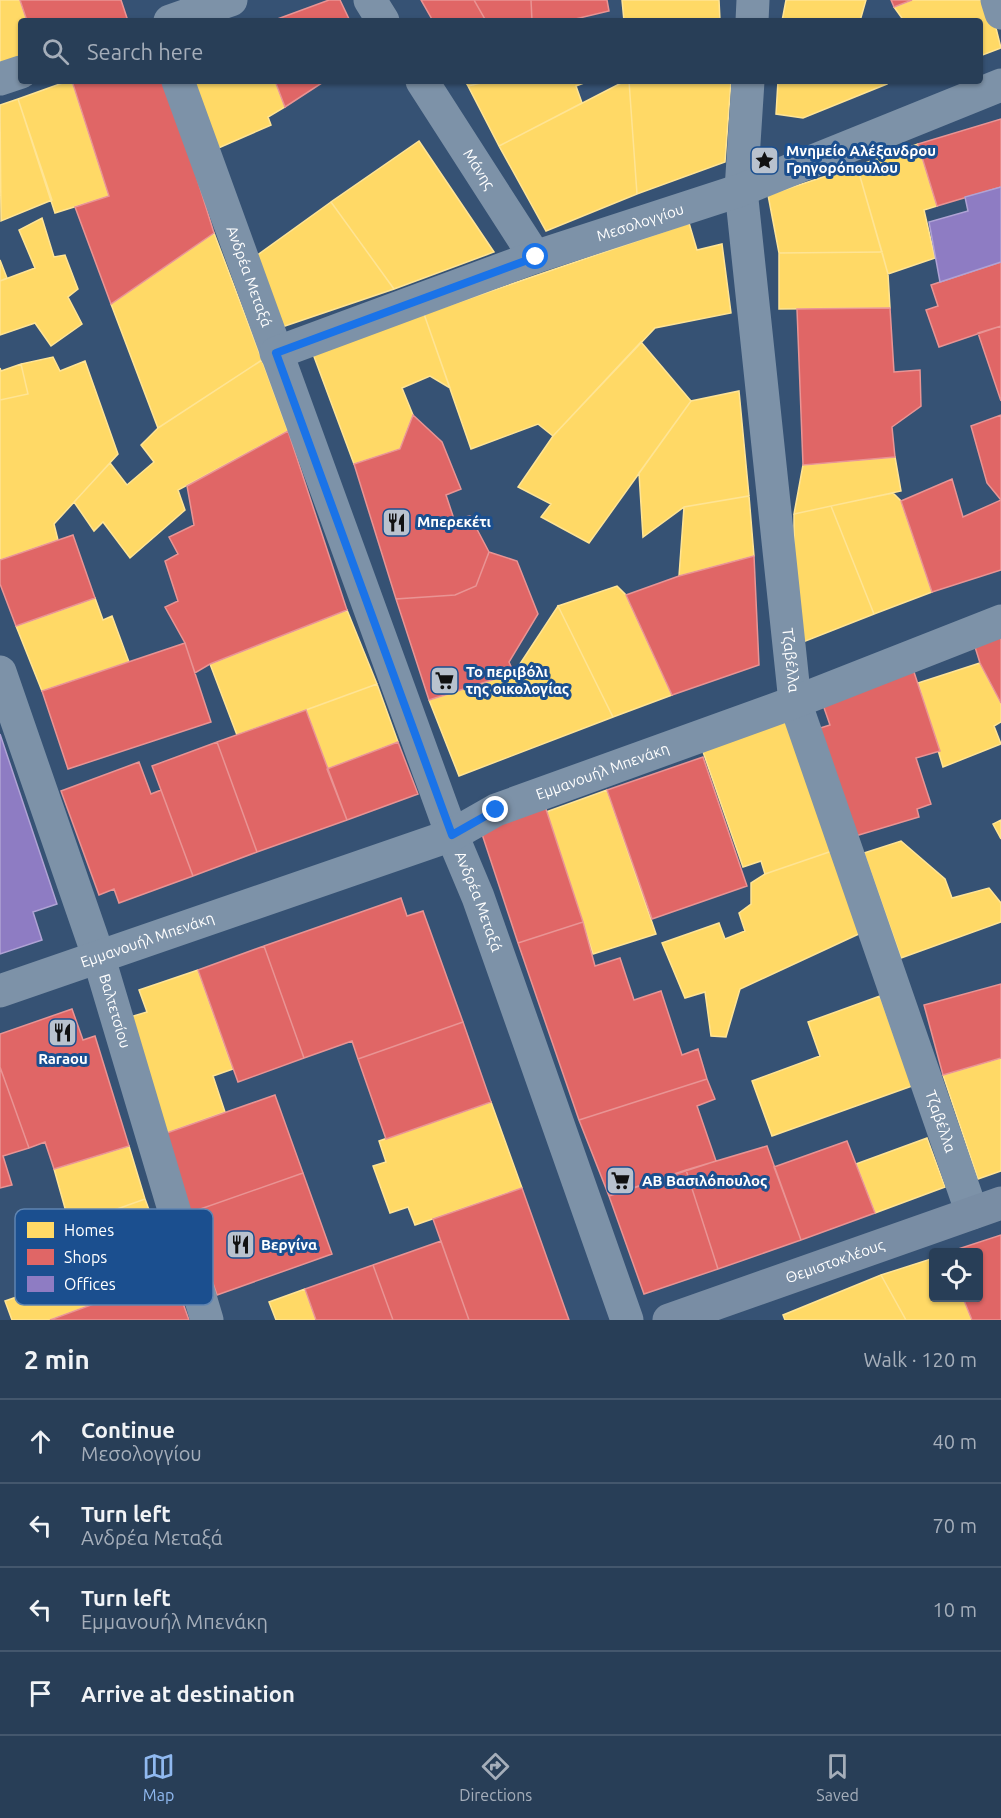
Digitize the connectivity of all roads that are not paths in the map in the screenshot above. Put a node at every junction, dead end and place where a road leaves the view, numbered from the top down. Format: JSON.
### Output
{"nodes":[{"id":1,"x":230,"y":0,"type":"edge"},
{"id":2,"x":370,"y":0,"type":"edge"},
{"id":3,"x":753,"y":0,"type":"edge"},
{"id":4,"x":997,"y":0,"type":"edge"},
{"id":5,"x":1001,"y":13,"type":"edge"},
{"id":6,"x":179,"y":18,"type":"edge"},
{"id":7,"x":381,"y":18,"type":"edge"},
{"id":8,"x":752,"y":18,"type":"edge"},
{"id":9,"x":18,"y":73,"type":"edge"},
{"id":10,"x":0,"y":79,"type":"edge"},
{"id":11,"x":179,"y":84,"type":"edge"},
{"id":12,"x":424,"y":84,"type":"edge"},
{"id":13,"x":748,"y":84,"type":"edge"},
{"id":14,"x":1001,"y":85,"type":"edge"},
{"id":15,"x":741,"y":190,"type":"junction"},
{"id":16,"x":536,"y":257,"type":"junction"},
{"id":17,"x":276,"y":353,"type":"junction"},
{"id":18,"x":1001,"y":621,"type":"edge"},
{"id":19,"x":0,"y":672,"type":"edge"},
{"id":20,"x":795,"y":702,"type":"junction"},
{"id":21,"x":452,"y":835,"type":"junction"},
{"id":22,"x":98,"y":955,"type":"junction"},
{"id":23,"x":0,"y":991,"type":"edge"},
{"id":24,"x":987,"y":1208,"type":"edge"},
{"id":25,"x":174,"y":1209,"type":"edge"},
{"id":26,"x":203,"y":1305,"type":"edge"},
{"id":27,"x":207,"y":1320,"type":"edge"},
{"id":28,"x":627,"y":1320,"type":"edge"},
{"id":29,"x":669,"y":1320,"type":"edge"}],
"edges":[{"from":1,"to":6,"type":"street"},
{"from":2,"to":7,"type":"street"},
{"from":3,"to":8,"type":"street"},
{"from":4,"to":5,"type":"street"},
{"from":9,"to":10,"type":"street"},
{"from":11,"to":17,"type":"street","name":"Ανδρέα Μεταξά"},
{"from":12,"to":16,"type":"street","name":"Μάνης"},
{"from":13,"to":15,"type":"street","name":"Τζαβέλλα"},
{"from":14,"to":15,"type":"street","name":"Μεσολογγίου"},
{"from":15,"to":16,"type":"street","name":"Μεσολογγίου"},
{"from":15,"to":20,"type":"street","name":"Τζαβέλλα"},
{"from":16,"to":17,"type":"street","name":"Μεσολογγίου"},
{"from":17,"to":21,"type":"street","name":"Ανδρέα Μεταξά"},
{"from":18,"to":20,"type":"street","name":"Εμμανουήλ Μπενάκη"},
{"from":19,"to":22,"type":"street","name":"Βαλτετσίου"},
{"from":20,"to":21,"type":"street","name":"Εμμανουήλ Μπενάκη"},
{"from":20,"to":24,"type":"street","name":"Τζαβέλλα"},
{"from":21,"to":22,"type":"street","name":"Εμμανουήλ Μπενάκη"},
{"from":21,"to":28,"type":"street","name":"Ανδρέα Μεταξά"},
{"from":22,"to":23,"type":"street","name":"Εμμανουήλ Μπενάκη"},
{"from":22,"to":25,"type":"street","name":"Βαλτετσίου"},
{"from":24,"to":29,"type":"street","name":"Θεμιστοκλέους"},
{"from":26,"to":27,"type":"street","name":"Βαλτετσίου"}]}
